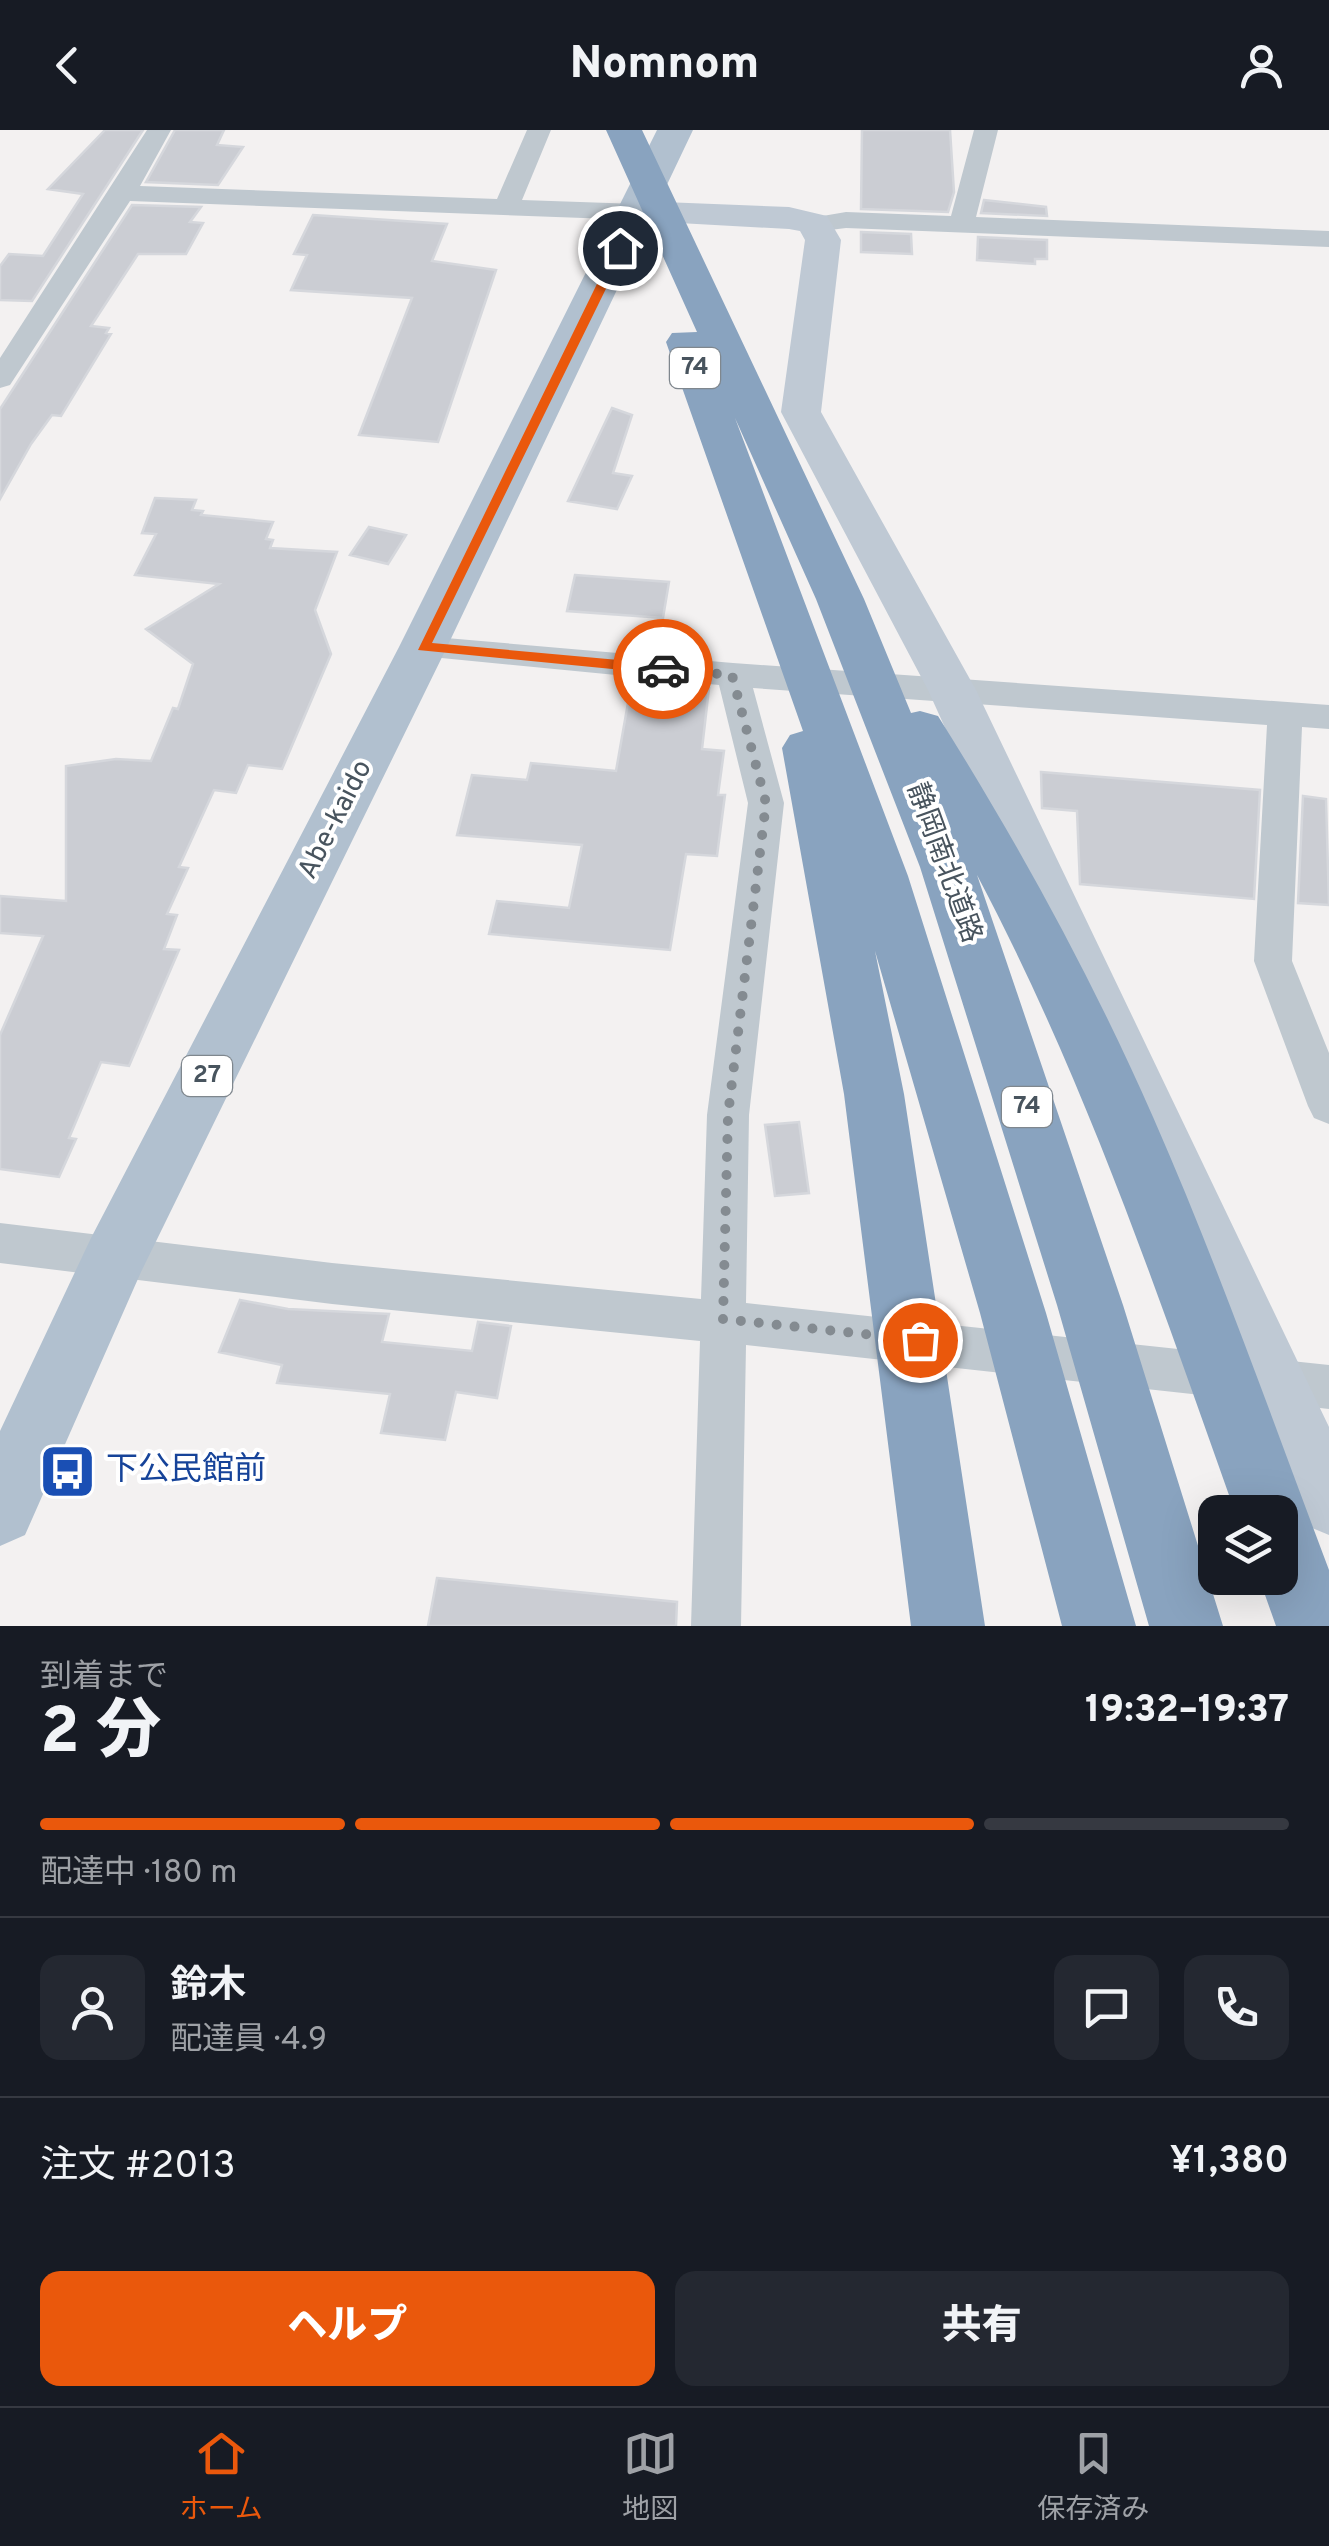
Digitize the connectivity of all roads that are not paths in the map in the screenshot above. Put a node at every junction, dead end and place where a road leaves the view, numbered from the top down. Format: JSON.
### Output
{"nodes":[{"id":1,"x":158,"y":130,"type":"edge"},
{"id":2,"x":539,"y":130,"type":"edge"},
{"id":3,"x":604,"y":130,"type":"edge"},
{"id":4,"x":624,"y":130,"type":"edge"},
{"id":5,"x":675,"y":130,"type":"edge"},
{"id":6,"x":986,"y":130,"type":"edge"},
{"id":7,"x":123,"y":193,"type":"junction"},
{"id":8,"x":506,"y":208,"type":"junction"},
{"id":9,"x":638,"y":212,"type":"junction"},
{"id":10,"x":814,"y":224,"type":"junction"},
{"id":11,"x":961,"y":226,"type":"junction"},
{"id":12,"x":1329,"y":239,"type":"edge"},
{"id":13,"x":0,"y":378,"type":"edge"},
{"id":14,"x":812,"y":603,"type":"junction"},
{"id":15,"x":423,"y":647,"type":"junction"},
{"id":16,"x":732,"y":675,"type":"junction"},
{"id":17,"x":952,"y":690,"type":"junction"},
{"id":18,"x":1285,"y":713,"type":"junction"},
{"id":19,"x":1329,"y":717,"type":"edge"},
{"id":20,"x":1329,"y":1106,"type":"edge"},
{"id":21,"x":0,"y":1243,"type":"edge"},
{"id":22,"x":114,"y":1259,"type":"junction"},
{"id":23,"x":723,"y":1319,"type":"junction"},
{"id":24,"x":1276,"y":1380,"type":"junction"},
{"id":25,"x":1329,"y":1387,"type":"edge"},
{"id":26,"x":1265,"y":1495,"type":"edge"},
{"id":27,"x":1329,"y":1501,"type":"edge"},
{"id":28,"x":0,"y":1510,"type":"edge"},
{"id":29,"x":1298,"y":1585,"type":"edge"},
{"id":30,"x":716,"y":1626,"type":"edge"},
{"id":31,"x":948,"y":1626,"type":"edge"},
{"id":32,"x":1099,"y":1626,"type":"edge"},
{"id":33,"x":1186,"y":1626,"type":"edge"},
{"id":34,"x":1313,"y":1626,"type":"edge"}],
"edges":[{"from":1,"to":7,"type":"street"},
{"from":2,"to":8,"type":"street"},
{"from":3,"to":14,"type":"highway","name":"静岡南北道路","number":"74"},
{"from":4,"to":14,"type":"highway","name":"静岡南北道路","number":"74"},
{"from":5,"to":9,"type":"main road","name":"Abe-kaido","number":"27"},
{"from":6,"to":11,"type":"street"},
{"from":7,"to":8,"type":"street"},
{"from":7,"to":13,"type":"street"},
{"from":8,"to":9,"type":"street"},
{"from":9,"to":10,"type":"street"},
{"from":9,"to":15,"type":"main road","name":"Abe-kaido","number":"27"},
{"from":10,"to":11,"type":"street"},
{"from":10,"to":17,"type":"street"},
{"from":11,"to":12,"type":"street"},
{"from":14,"to":26,"type":"highway"},
{"from":14,"to":31,"type":"highway"},
{"from":14,"to":32,"type":"highway","name":"静岡南北道路","number":"74"},
{"from":14,"to":33,"type":"highway","name":"静岡南北道路","number":"74"},
{"from":15,"to":16,"type":"street"},
{"from":15,"to":22,"type":"main road","name":"Abe-kaido","number":"27"},
{"from":16,"to":17,"type":"street"},
{"from":16,"to":23,"type":"street"},
{"from":17,"to":18,"type":"street"},
{"from":17,"to":24,"type":"street"},
{"from":18,"to":19,"type":"street"},
{"from":18,"to":20,"type":"street"},
{"from":21,"to":22,"type":"street"},
{"from":22,"to":23,"type":"street"},
{"from":22,"to":28,"type":"main road","name":"Abe-kaido","number":"27"},
{"from":23,"to":24,"type":"street"},
{"from":23,"to":30,"type":"street"},
{"from":24,"to":25,"type":"street"},
{"from":24,"to":27,"type":"street"},
{"from":29,"to":34,"type":"highway"}]}
